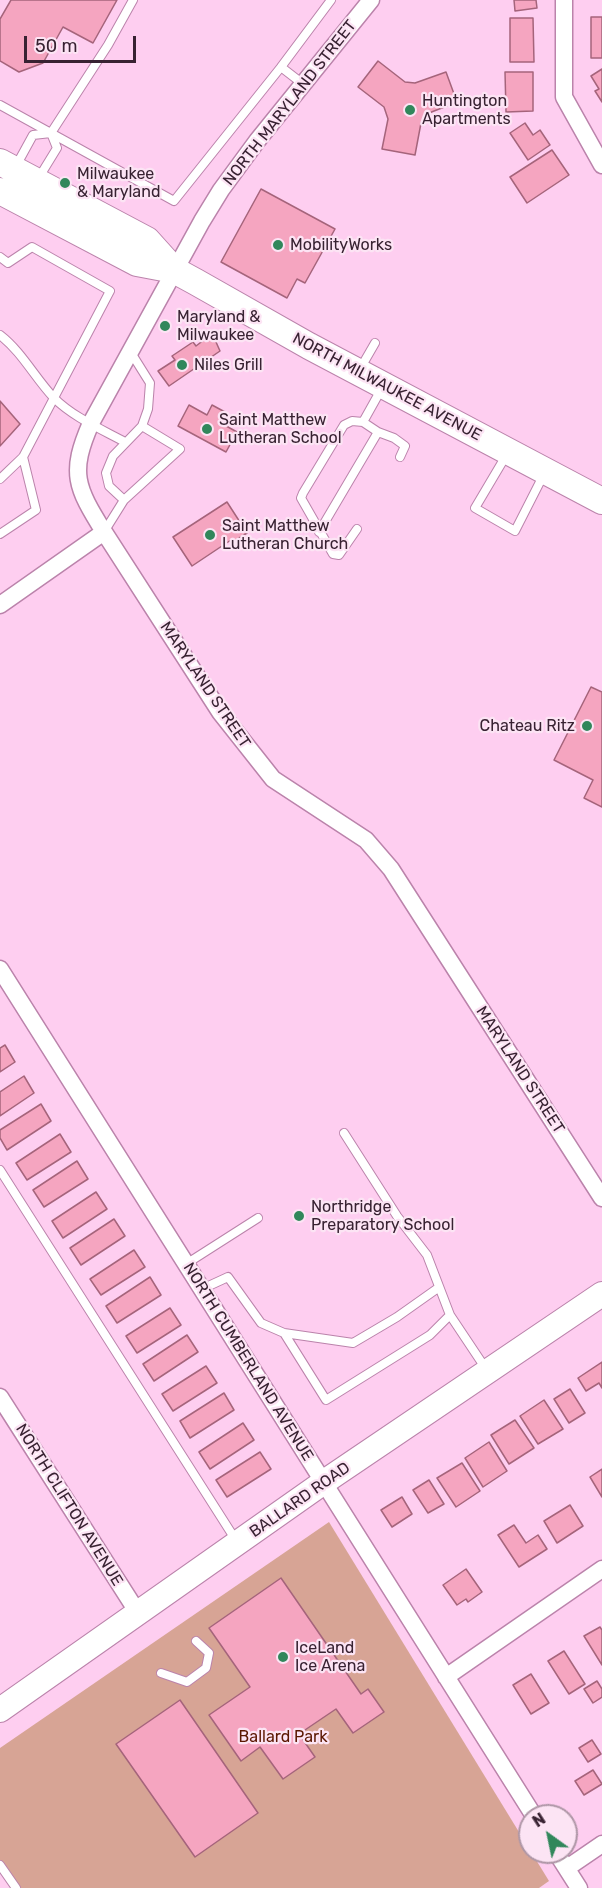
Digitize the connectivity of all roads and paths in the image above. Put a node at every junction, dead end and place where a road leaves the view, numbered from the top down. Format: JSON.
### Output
{"nodes":[{"id":1,"x":133,"y":0,"type":"edge"},
{"id":2,"x":331,"y":0,"type":"edge"},
{"id":3,"x":371,"y":0,"type":"edge"},
{"id":4,"x":564,"y":0,"type":"edge"},
{"id":5,"x":281,"y":67,"type":"junction"},
{"id":6,"x":303,"y":84,"type":"junction"},
{"id":7,"x":0,"y":105,"type":"edge"},
{"id":8,"x":51,"y":133,"type":"junction"},
{"id":9,"x":7,"y":165,"type":"edge"},
{"id":10,"x":602,"y":165,"type":"edge"},
{"id":11,"x":37,"y":181,"type":"junction"},
{"id":12,"x":0,"y":191,"type":"edge"},
{"id":13,"x":0,"y":257,"type":"edge"},
{"id":14,"x":174,"y":270,"type":"junction"},
{"id":15,"x":0,"y":335,"type":"edge"},
{"id":16,"x":375,"y":342,"type":"dead end"},
{"id":17,"x":130,"y":351,"type":"junction"},
{"id":18,"x":358,"y":372,"type":"junction"},
{"id":19,"x":383,"y":385,"type":"junction"},
{"id":20,"x":54,"y":398,"type":"junction"},
{"id":21,"x":363,"y":422,"type":"junction"},
{"id":22,"x":91,"y":423,"type":"junction"},
{"id":23,"x":142,"y":426,"type":"junction"},
{"id":24,"x":378,"y":432,"type":"junction"},
{"id":25,"x":125,"y":442,"type":"junction"},
{"id":26,"x":509,"y":452,"type":"junction"},
{"id":27,"x":22,"y":457,"type":"junction"},
{"id":28,"x":400,"y":457,"type":"dead end"},
{"id":29,"x":545,"y":471,"type":"junction"},
{"id":30,"x":0,"y":479,"type":"edge"},
{"id":31,"x":124,"y":500,"type":"junction"},
{"id":32,"x":602,"y":501,"type":"edge"},
{"id":33,"x":357,"y":529,"type":"dead end"},
{"id":34,"x":104,"y":532,"type":"junction"},
{"id":35,"x":319,"y":532,"type":"junction"},
{"id":36,"x":0,"y":534,"type":"edge"},
{"id":37,"x":0,"y":605,"type":"edge"},
{"id":38,"x":0,"y":969,"type":"edge"},
{"id":39,"x":344,"y":1133,"type":"dead end"},
{"id":40,"x":0,"y":1170,"type":"edge"},
{"id":41,"x":602,"y":1198,"type":"edge"},
{"id":42,"x":258,"y":1218,"type":"dead end"},
{"id":43,"x":186,"y":1264,"type":"junction"},
{"id":44,"x":438,"y":1288,"type":"junction"},
{"id":45,"x":202,"y":1289,"type":"junction"},
{"id":46,"x":602,"y":1294,"type":"edge"},
{"id":47,"x":450,"y":1315,"type":"junction"},
{"id":48,"x":284,"y":1333,"type":"junction"},
{"id":49,"x":488,"y":1372,"type":"junction"},
{"id":50,"x":0,"y":1397,"type":"edge"},
{"id":51,"x":324,"y":1482,"type":"junction"},
{"id":52,"x":238,"y":1543,"type":"junction"},
{"id":53,"x":602,"y":1569,"type":"edge"},
{"id":54,"x":138,"y":1613,"type":"junction"},
{"id":55,"x":196,"y":1641,"type":"dead end"},
{"id":56,"x":161,"y":1673,"type":"dead end"},
{"id":57,"x":446,"y":1677,"type":"junction"},
{"id":58,"x":0,"y":1710,"type":"edge"},
{"id":59,"x":526,"y":1804,"type":"edge"},
{"id":60,"x":602,"y":1844,"type":"edge"},
{"id":61,"x":564,"y":1864,"type":"edge"},
{"id":62,"x":0,"y":1865,"type":"edge"},
{"id":63,"x":567,"y":1868,"type":"junction"},
{"id":64,"x":16,"y":1888,"type":"edge"},
{"id":65,"x":579,"y":1888,"type":"edge"}],
"edges":[{"from":1,"to":8,"type":"lane"},
{"from":2,"to":5,"type":"lane"},
{"from":3,"to":6,"type":"street","name":"NORTH MARYLAND STREET"},
{"from":4,"to":10,"type":"street"},
{"from":5,"to":6,"type":"lane"},
{"from":5,"to":8,"type":"lane"},
{"from":6,"to":14,"type":"street","name":"NORTH MARYLAND STREET"},
{"from":7,"to":8,"type":"lane"},
{"from":8,"to":9,"type":"lane"},
{"from":8,"to":11,"type":"lane"},
{"from":9,"to":11,"type":"main road","name":"NORTH MILWAUKEE AVENUE"},
{"from":11,"to":14,"type":"main road","name":"NORTH MILWAUKEE AVENUE"},
{"from":12,"to":14,"type":"main road","name":"NORTH MILWAUKEE AVENUE"},
{"from":13,"to":20,"type":"lane"},
{"from":14,"to":17,"type":"street","name":"MARYLAND STREET"},
{"from":14,"to":18,"type":"main road","name":"NORTH MILWAUKEE AVENUE"},
{"from":15,"to":20,"type":"lane"},
{"from":16,"to":18,"type":"lane"},
{"from":17,"to":22,"type":"street","name":"MARYLAND STREET"},
{"from":17,"to":23,"type":"lane"},
{"from":18,"to":19,"type":"main road","name":"NORTH MILWAUKEE AVENUE"},
{"from":19,"to":21,"type":"lane"},
{"from":19,"to":26,"type":"main road","name":"NORTH MILWAUKEE AVENUE"},
{"from":20,"to":22,"type":"lane"},
{"from":20,"to":27,"type":"lane"},
{"from":21,"to":24,"type":"lane"},
{"from":21,"to":35,"type":"lane"},
{"from":22,"to":25,"type":"lane"},
{"from":22,"to":34,"type":"street","name":"MARYLAND STREET"},
{"from":23,"to":25,"type":"lane"},
{"from":23,"to":31,"type":"lane"},
{"from":24,"to":28,"type":"lane"},
{"from":24,"to":35,"type":"lane"},
{"from":25,"to":31,"type":"lane"},
{"from":26,"to":29,"type":"main road","name":"NORTH MILWAUKEE AVENUE"},
{"from":26,"to":29,"type":"lane"},
{"from":27,"to":30,"type":"lane"},
{"from":27,"to":36,"type":"lane"},
{"from":29,"to":32,"type":"main road","name":"NORTH MILWAUKEE AVENUE"},
{"from":31,"to":34,"type":"lane"},
{"from":33,"to":35,"type":"lane"},
{"from":34,"to":37,"type":"street"},
{"from":34,"to":41,"type":"street","name":"MARYLAND STREET"},
{"from":38,"to":43,"type":"street","name":"NORTH CUMBERLAND AVENUE"},
{"from":39,"to":44,"type":"lane"},
{"from":40,"to":52,"type":"lane"},
{"from":42,"to":43,"type":"lane"},
{"from":43,"to":45,"type":"street","name":"NORTH CUMBERLAND AVENUE"},
{"from":44,"to":47,"type":"lane"},
{"from":44,"to":48,"type":"lane"},
{"from":45,"to":48,"type":"lane"},
{"from":45,"to":51,"type":"street","name":"NORTH CUMBERLAND AVENUE"},
{"from":46,"to":49,"type":"street","name":"BALLARD ROAD"},
{"from":47,"to":48,"type":"lane"},
{"from":47,"to":49,"type":"lane"},
{"from":49,"to":51,"type":"street","name":"BALLARD ROAD"},
{"from":50,"to":54,"type":"street","name":"NORTH CLIFTON AVENUE"},
{"from":51,"to":52,"type":"street","name":"BALLARD ROAD"},
{"from":51,"to":57,"type":"street","name":"NORTH CUMBERLAND AVENUE"},
{"from":52,"to":54,"type":"street","name":"BALLARD ROAD"},
{"from":53,"to":57,"type":"street"},
{"from":54,"to":58,"type":"street","name":"BALLARD ROAD"},
{"from":55,"to":56,"type":"lane"},
{"from":57,"to":59,"type":"street","name":"NORTH CUMBERLAND AVENUE"},
{"from":60,"to":63,"type":"street"},
{"from":61,"to":63,"type":"street"},
{"from":62,"to":64,"type":"lane"},
{"from":63,"to":65,"type":"street"}]}
